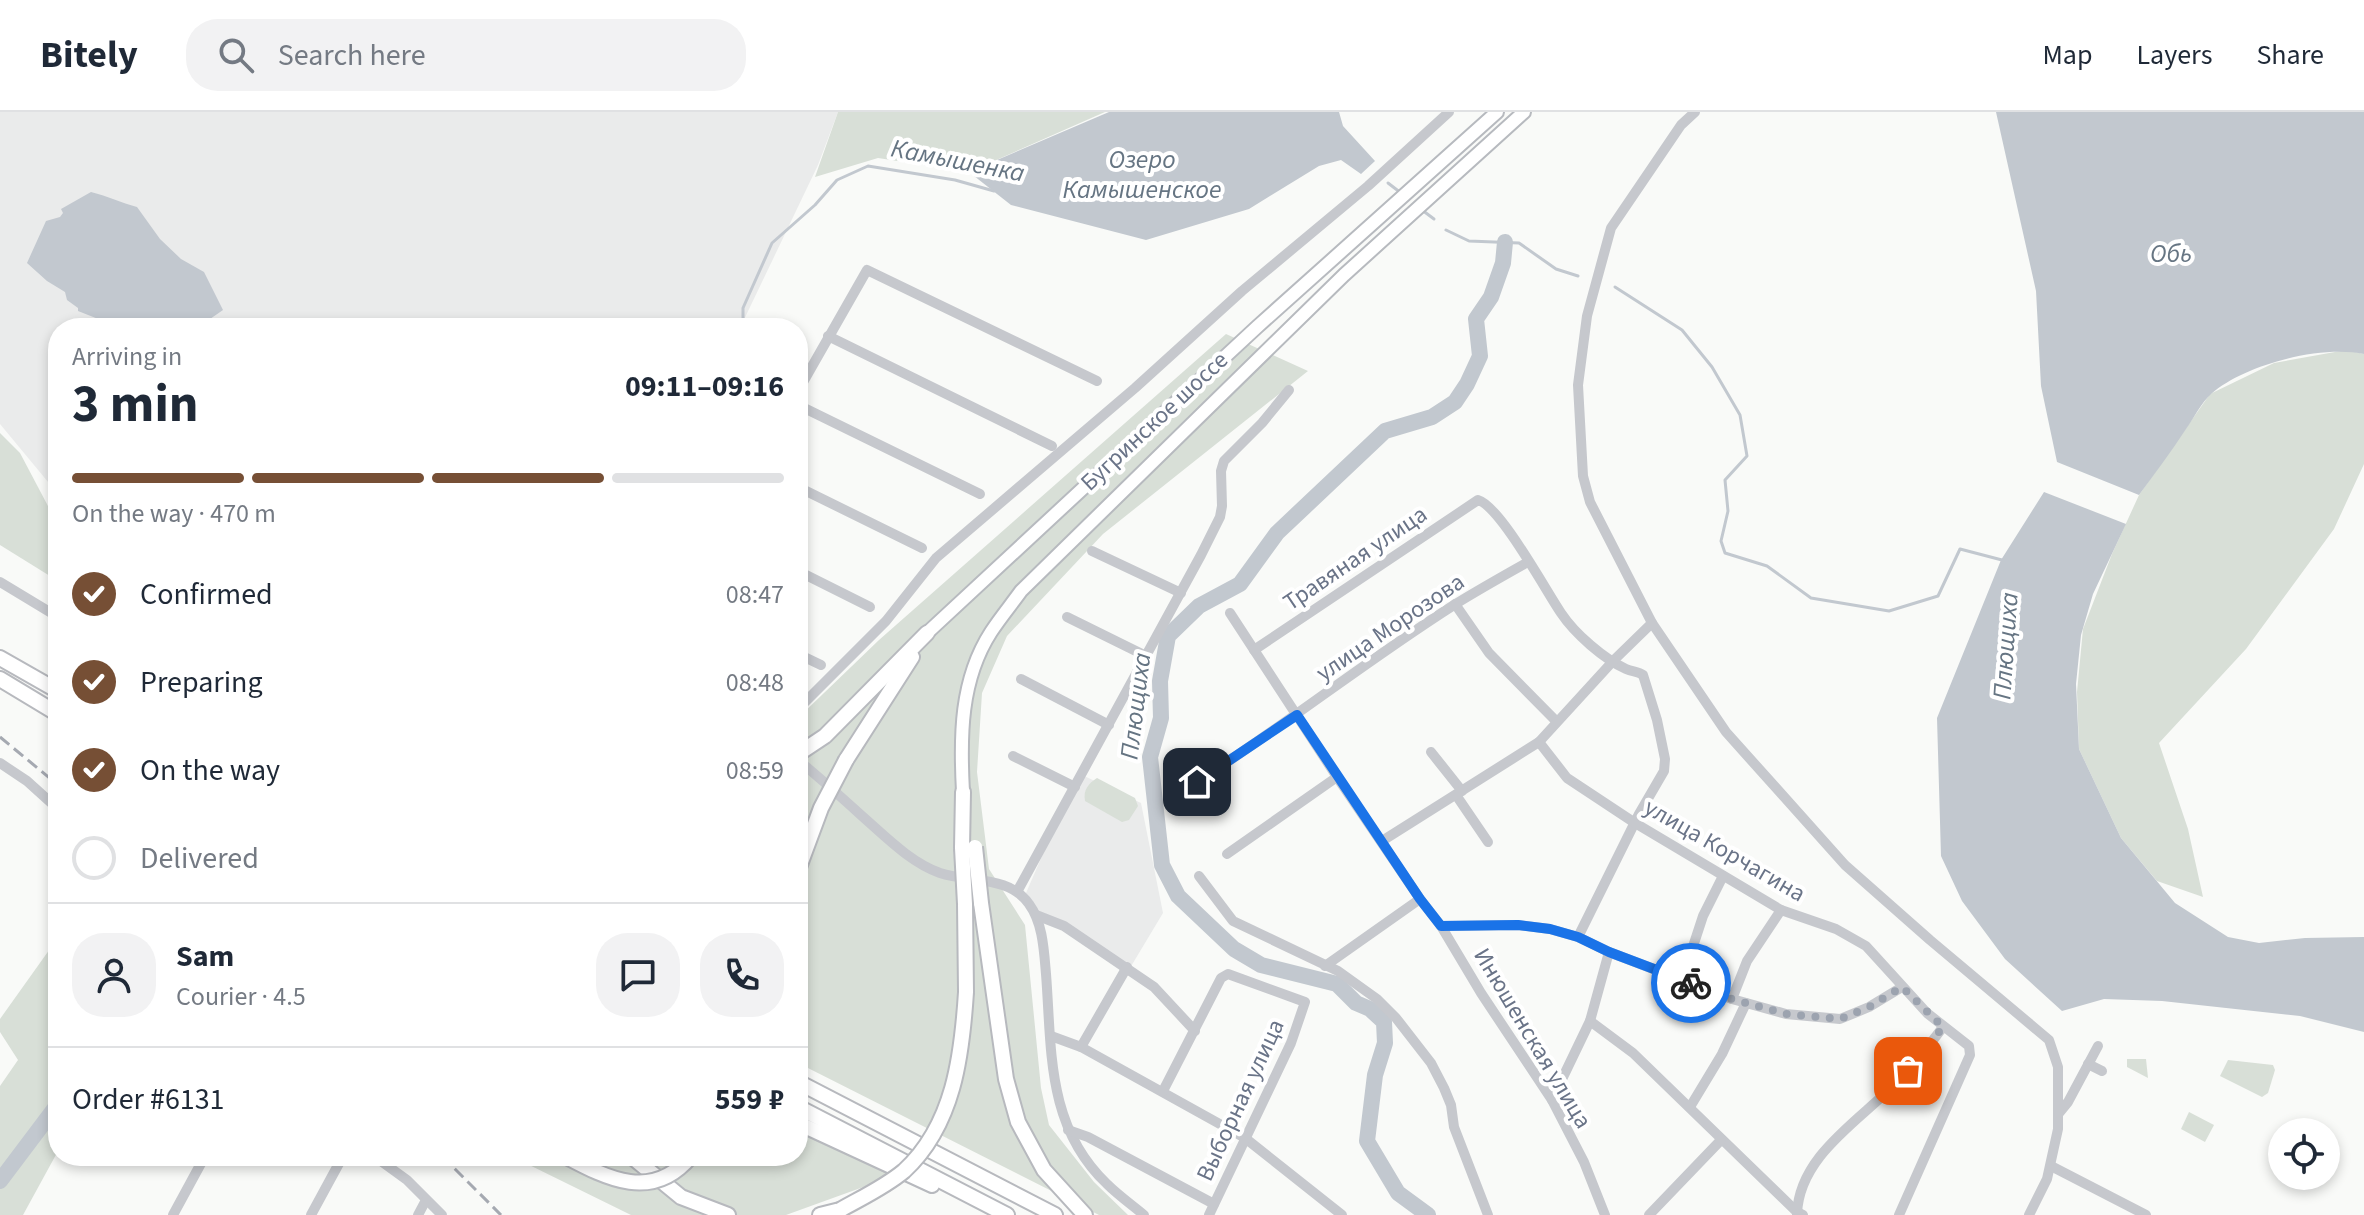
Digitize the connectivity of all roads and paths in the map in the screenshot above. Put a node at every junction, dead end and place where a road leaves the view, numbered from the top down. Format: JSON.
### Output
{"nodes":[{"id":1,"x":1449,"y":112,"type":"edge"},
{"id":2,"x":1497,"y":112,"type":"edge"},
{"id":3,"x":1524,"y":112,"type":"edge"},
{"id":4,"x":1695,"y":112,"type":"edge"},
{"id":5,"x":828,"y":336,"type":"junction"},
{"id":6,"x":808,"y":373,"type":"edge"},
{"id":7,"x":1097,"y":381,"type":"dead end"},
{"id":8,"x":1289,"y":390,"type":"dead end"},
{"id":9,"x":808,"y":410,"type":"edge"},
{"id":10,"x":1052,"y":446,"type":"dead end"},
{"id":11,"x":808,"y":492,"type":"edge"},
{"id":12,"x":980,"y":494,"type":"dead end"},
{"id":13,"x":922,"y":548,"type":"dead end"},
{"id":14,"x":1092,"y":551,"type":"dead end"},
{"id":15,"x":1528,"y":562,"type":"junction"},
{"id":16,"x":808,"y":576,"type":"edge"},
{"id":17,"x":0,"y":582,"type":"edge"},
{"id":18,"x":1181,"y":593,"type":"junction"},
{"id":19,"x":1455,"y":604,"type":"junction"},
{"id":20,"x":870,"y":607,"type":"dead end"},
{"id":21,"x":48,"y":611,"type":"edge"},
{"id":22,"x":1230,"y":613,"type":"dead end"},
{"id":23,"x":1067,"y":617,"type":"dead end"},
{"id":24,"x":1652,"y":623,"type":"junction"},
{"id":25,"x":927,"y":633,"type":"junction"},
{"id":26,"x":1254,"y":650,"type":"junction"},
{"id":27,"x":1146,"y":656,"type":"junction"},
{"id":28,"x":0,"y":658,"type":"edge"},
{"id":29,"x":808,"y":659,"type":"edge"},
{"id":30,"x":1614,"y":660,"type":"junction"},
{"id":31,"x":821,"y":665,"type":"dead end"},
{"id":32,"x":0,"y":679,"type":"edge"},
{"id":33,"x":1021,"y":679,"type":"dead end"},
{"id":34,"x":48,"y":685,"type":"edge"},
{"id":35,"x":808,"y":699,"type":"edge"},
{"id":36,"x":48,"y":708,"type":"edge"},
{"id":37,"x":1297,"y":715,"type":"junction"},
{"id":38,"x":1556,"y":721,"type":"junction"},
{"id":39,"x":1109,"y":725,"type":"junction"},
{"id":40,"x":1539,"y":742,"type":"junction"},
{"id":41,"x":808,"y":749,"type":"edge"},
{"id":42,"x":1431,"y":752,"type":"dead end"},
{"id":43,"x":1013,"y":756,"type":"dead end"},
{"id":44,"x":0,"y":763,"type":"edge"},
{"id":45,"x":808,"y":766,"type":"edge"},
{"id":46,"x":1337,"y":777,"type":"junction"},
{"id":47,"x":1197,"y":782,"type":"dead end"},
{"id":48,"x":1075,"y":787,"type":"junction"},
{"id":49,"x":963,"y":792,"type":"joint"},
{"id":50,"x":1459,"y":793,"type":"junction"},
{"id":51,"x":48,"y":800,"type":"edge"},
{"id":52,"x":1635,"y":823,"type":"junction"},
{"id":53,"x":1382,"y":841,"type":"junction"},
{"id":54,"x":1488,"y":842,"type":"dead end"},
{"id":55,"x":808,"y":843,"type":"edge"},
{"id":56,"x":969,"y":847,"type":"junction"},
{"id":57,"x":1227,"y":854,"type":"dead end"},
{"id":58,"x":1199,"y":876,"type":"dead end"},
{"id":59,"x":1723,"y":876,"type":"junction"},
{"id":60,"x":1018,"y":890,"type":"junction"},
{"id":61,"x":1420,"y":899,"type":"junction"},
{"id":62,"x":1781,"y":910,"type":"junction"},
{"id":63,"x":1036,"y":915,"type":"junction"},
{"id":64,"x":1441,"y":926,"type":"junction"},
{"id":65,"x":1578,"y":937,"type":"junction"},
{"id":66,"x":1609,"y":952,"type":"junction"},
{"id":67,"x":1325,"y":966,"type":"junction"},
{"id":68,"x":1127,"y":967,"type":"junction"},
{"id":69,"x":1682,"y":980,"type":"junction"},
{"id":70,"x":1902,"y":987,"type":"junction"},
{"id":71,"x":1732,"y":999,"type":"junction"},
{"id":72,"x":1746,"y":1003,"type":"junction"},
{"id":73,"x":1590,"y":1021,"type":"junction"},
{"id":74,"x":1943,"y":1027,"type":"junction"},
{"id":75,"x":1195,"y":1031,"type":"junction"},
{"id":76,"x":1051,"y":1036,"type":"junction"},
{"id":77,"x":2098,"y":1046,"type":"dead end"},
{"id":78,"x":1081,"y":1047,"type":"junction"},
{"id":79,"x":2088,"y":1064,"type":"junction"},
{"id":80,"x":2102,"y":1071,"type":"dead end"},
{"id":81,"x":808,"y":1087,"type":"edge"},
{"id":82,"x":1163,"y":1091,"type":"junction"},
{"id":83,"x":1552,"y":1100,"type":"junction"},
{"id":84,"x":1690,"y":1107,"type":"junction"},
{"id":85,"x":808,"y":1112,"type":"edge"},
{"id":86,"x":2059,"y":1113,"type":"junction"},
{"id":87,"x":808,"y":1128,"type":"edge"},
{"id":88,"x":1068,"y":1130,"type":"junction"},
{"id":89,"x":1245,"y":1138,"type":"junction"},
{"id":90,"x":1721,"y":1140,"type":"junction"},
{"id":91,"x":200,"y":1166,"type":"edge"},
{"id":92,"x":338,"y":1166,"type":"edge"},
{"id":93,"x":388,"y":1166,"type":"edge"},
{"id":94,"x":586,"y":1166,"type":"edge"},
{"id":95,"x":643,"y":1166,"type":"edge"},
{"id":96,"x":681,"y":1166,"type":"edge"},
{"id":97,"x":2051,"y":1166,"type":"junction"},
{"id":98,"x":426,"y":1200,"type":"junction"},
{"id":99,"x":1214,"y":1204,"type":"junction"},
{"id":100,"x":1799,"y":1214,"type":"edge"},
{"id":101,"x":173,"y":1215,"type":"edge"},
{"id":102,"x":311,"y":1215,"type":"edge"},
{"id":103,"x":418,"y":1215,"type":"edge"},
{"id":104,"x":442,"y":1215,"type":"edge"},
{"id":105,"x":728,"y":1215,"type":"edge"},
{"id":106,"x":820,"y":1215,"type":"edge"},
{"id":107,"x":999,"y":1215,"type":"edge"},
{"id":108,"x":1007,"y":1215,"type":"edge"},
{"id":109,"x":1055,"y":1215,"type":"edge"},
{"id":110,"x":1085,"y":1215,"type":"edge"},
{"id":111,"x":1144,"y":1215,"type":"edge"},
{"id":112,"x":1209,"y":1215,"type":"edge"},
{"id":113,"x":1342,"y":1215,"type":"edge"},
{"id":114,"x":1488,"y":1215,"type":"edge"},
{"id":115,"x":1605,"y":1215,"type":"edge"},
{"id":116,"x":1649,"y":1215,"type":"edge"},
{"id":117,"x":1899,"y":1215,"type":"edge"},
{"id":118,"x":2029,"y":1215,"type":"edge"},
{"id":119,"x":2146,"y":1215,"type":"edge"}],
"edges":[{"from":1,"to":35,"type":"street"},
{"from":2,"to":25,"type":"main road","name":"Бугринское шоссе"},
{"from":3,"to":49,"type":"main road"},
{"from":4,"to":24,"type":"street"},
{"from":5,"to":6,"type":"street"},
{"from":5,"to":7,"type":"street"},
{"from":5,"to":10,"type":"street"},
{"from":8,"to":18,"type":"street"},
{"from":9,"to":12,"type":"street"},
{"from":11,"to":13,"type":"street"},
{"from":14,"to":18,"type":"street"},
{"from":15,"to":19,"type":"street","name":"улица Морозова"},
{"from":15,"to":26,"type":"street","name":"Травяная улица"},
{"from":15,"to":30,"type":"street"},
{"from":16,"to":20,"type":"street"},
{"from":17,"to":21,"type":"street"},
{"from":18,"to":27,"type":"street"},
{"from":19,"to":37,"type":"street","name":"улица Морозова"},
{"from":19,"to":38,"type":"street"},
{"from":22,"to":26,"type":"street","name":"Инюшенская улица"},
{"from":23,"to":27,"type":"street"},
{"from":24,"to":30,"type":"street"},
{"from":24,"to":86,"type":"street"},
{"from":25,"to":41,"type":"highway"},
{"from":25,"to":55,"type":"highway","bridge":true},
{"from":26,"to":37,"type":"street","name":"Инюшенская улица"},
{"from":27,"to":39,"type":"street"},
{"from":28,"to":34,"type":"highway"},
{"from":29,"to":31,"type":"street"},
{"from":30,"to":38,"type":"street"},
{"from":30,"to":52,"type":"street"},
{"from":32,"to":36,"type":"highway"},
{"from":33,"to":39,"type":"street"},
{"from":37,"to":46,"type":"street","name":"Инюшенская улица"},
{"from":37,"to":47,"type":"street","name":"улица Морозова"},
{"from":38,"to":40,"type":"street"},
{"from":39,"to":48,"type":"street"},
{"from":40,"to":50,"type":"street"},
{"from":40,"to":52,"type":"street","name":"улица Корчагина"},
{"from":42,"to":50,"type":"street"},
{"from":43,"to":48,"type":"street"},
{"from":44,"to":51,"type":"street"},
{"from":45,"to":60,"type":"street"},
{"from":46,"to":53,"type":"street","name":"Инюшенская улица"},
{"from":46,"to":57,"type":"street"},
{"from":48,"to":60,"type":"street"},
{"from":49,"to":56,"type":"highway"},
{"from":50,"to":53,"type":"street"},
{"from":50,"to":54,"type":"street"},
{"from":52,"to":59,"type":"street","name":"улица Корчагина"},
{"from":52,"to":65,"type":"street"},
{"from":53,"to":61,"type":"street","name":"Инюшенская улица"},
{"from":56,"to":106,"type":"highway","bridge":true},
{"from":56,"to":110,"type":"highway","bridge":true},
{"from":58,"to":67,"type":"street"},
{"from":59,"to":62,"type":"street","name":"улица Корчагина"},
{"from":59,"to":69,"type":"street"},
{"from":60,"to":63,"type":"street"},
{"from":61,"to":64,"type":"street","name":"Инюшенская улица"},
{"from":61,"to":67,"type":"street"},
{"from":62,"to":70,"type":"street","name":"улица Корчагина"},
{"from":62,"to":71,"type":"street"},
{"from":63,"to":68,"type":"street"},
{"from":63,"to":76,"type":"street"},
{"from":64,"to":65,"type":"street"},
{"from":64,"to":83,"type":"street","name":"Инюшенская улица"},
{"from":65,"to":66,"type":"street"},
{"from":66,"to":69,"type":"street"},
{"from":66,"to":73,"type":"street"},
{"from":67,"to":114,"type":"street"},
{"from":68,"to":75,"type":"street"},
{"from":68,"to":78,"type":"street"},
{"from":69,"to":71,"type":"street"},
{"from":70,"to":72,"type":"street"},
{"from":70,"to":74,"type":"street","name":"улица Корчагина"},
{"from":71,"to":72,"type":"street"},
{"from":72,"to":84,"type":"street"},
{"from":73,"to":83,"type":"street"},
{"from":73,"to":84,"type":"street"},
{"from":74,"to":100,"type":"street"},
{"from":74,"to":117,"type":"street","name":"улица Корчагина"},
{"from":75,"to":82,"type":"street"},
{"from":75,"to":89,"type":"street","name":"Выборная улица"},
{"from":76,"to":78,"type":"street"},
{"from":76,"to":88,"type":"street"},
{"from":77,"to":79,"type":"street"},
{"from":78,"to":82,"type":"street"},
{"from":79,"to":80,"type":"street"},
{"from":79,"to":86,"type":"street"},
{"from":81,"to":109,"type":"highway"},
{"from":82,"to":89,"type":"street"},
{"from":83,"to":115,"type":"street","name":"Инюшенская улица"},
{"from":84,"to":90,"type":"street"},
{"from":85,"to":108,"type":"highway"},
{"from":86,"to":97,"type":"street"},
{"from":87,"to":107,"type":"highway"},
{"from":88,"to":99,"type":"street"},
{"from":88,"to":111,"type":"street"},
{"from":89,"to":99,"type":"street","name":"Выборная улица"},
{"from":89,"to":113,"type":"street"},
{"from":90,"to":100,"type":"street"},
{"from":90,"to":116,"type":"street"},
{"from":91,"to":101,"type":"street"},
{"from":92,"to":102,"type":"street"},
{"from":93,"to":98,"type":"street"},
{"from":94,"to":96,"type":"highway","bridge":true},
{"from":95,"to":105,"type":"highway"},
{"from":97,"to":118,"type":"street"},
{"from":97,"to":119,"type":"street"},
{"from":98,"to":103,"type":"street"},
{"from":98,"to":104,"type":"street"},
{"from":99,"to":112,"type":"street","name":"Выборная улица"}]}
